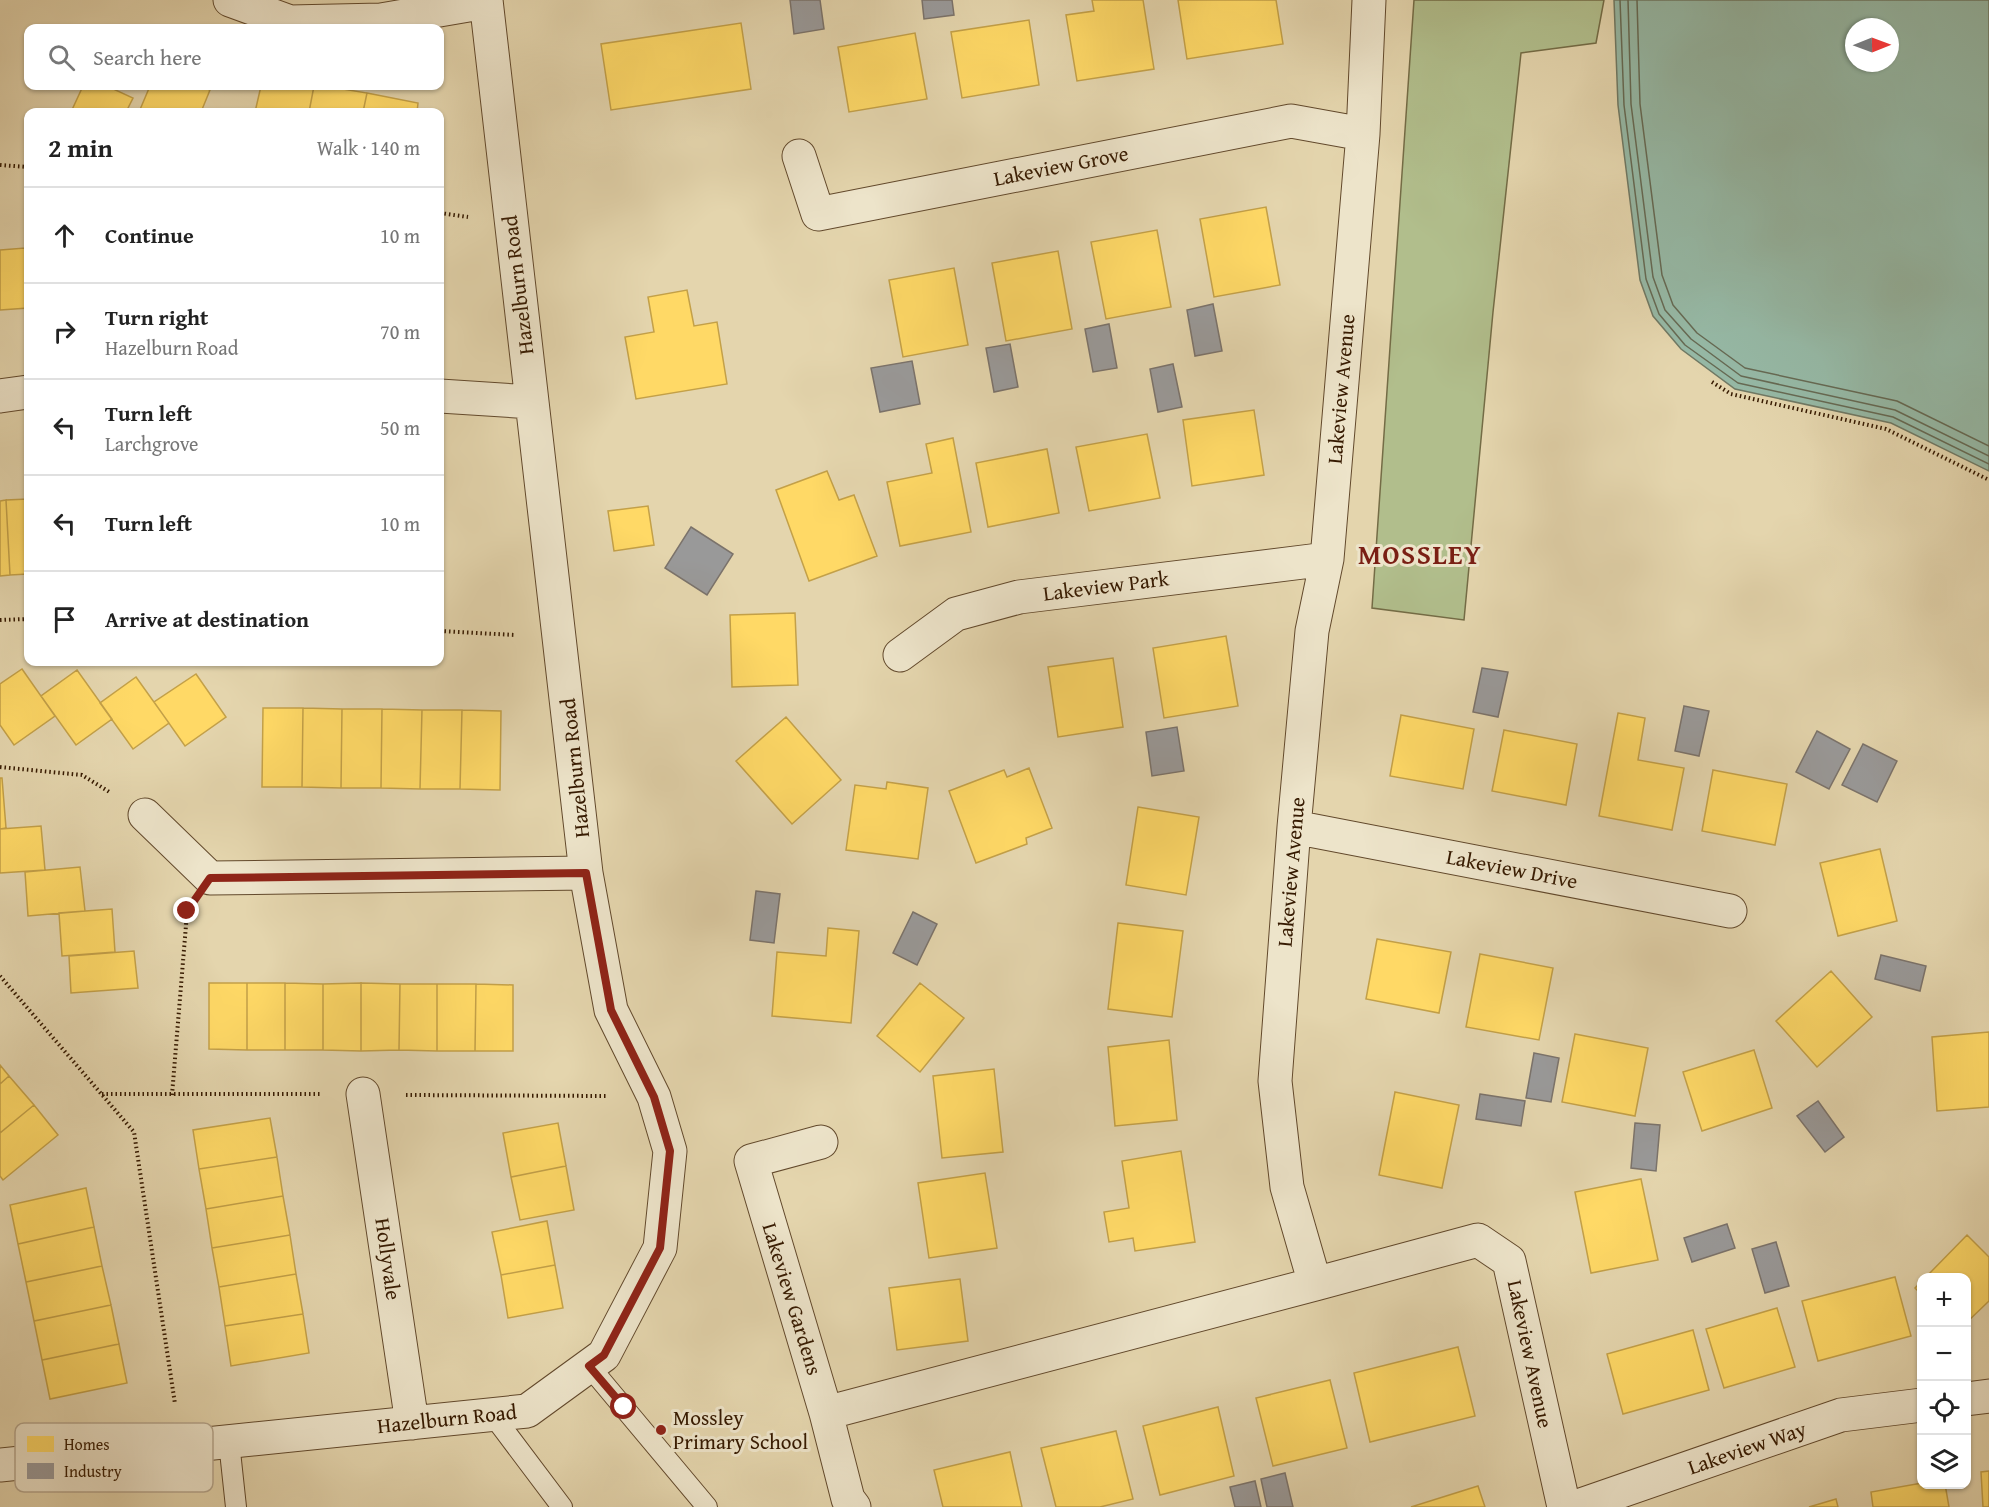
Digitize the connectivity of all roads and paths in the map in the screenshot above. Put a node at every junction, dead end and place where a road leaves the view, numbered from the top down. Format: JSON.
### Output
{"nodes":[{"id":1,"x":231,"y":0,"type":"edge"},
{"id":2,"x":1369,"y":0,"type":"edge"},
{"id":3,"x":486,"y":1,"type":"edge"},
{"id":4,"x":1363,"y":134,"type":"junction"},
{"id":5,"x":799,"y":156,"type":"dead end"},
{"id":6,"x":0,"y":165,"type":"edge"},
{"id":7,"x":24,"y":167,"type":"edge"},
{"id":8,"x":1712,"y":382,"type":"dead end"},
{"id":9,"x":24,"y":393,"type":"edge"},
{"id":10,"x":0,"y":396,"type":"edge"},
{"id":11,"x":444,"y":396,"type":"edge"},
{"id":12,"x":532,"y":402,"type":"junction"},
{"id":13,"x":1989,"y":480,"type":"edge"},
{"id":14,"x":1327,"y":559,"type":"junction"},
{"id":15,"x":24,"y":619,"type":"edge"},
{"id":16,"x":0,"y":620,"type":"edge"},
{"id":17,"x":444,"y":631,"type":"edge"},
{"id":18,"x":561,"y":637,"type":"junction"},
{"id":19,"x":900,"y":655,"type":"dead end"},
{"id":20,"x":0,"y":766,"type":"edge"},
{"id":21,"x":146,"y":815,"type":"joint"},
{"id":22,"x":1294,"y":827,"type":"junction"},
{"id":23,"x":586,"y":873,"type":"junction"},
{"id":24,"x":210,"y":878,"type":"junction"},
{"id":25,"x":1730,"y":911,"type":"dead end"},
{"id":26,"x":0,"y":976,"type":"edge"},
{"id":27,"x":363,"y":1094,"type":"dead end"},
{"id":28,"x":172,"y":1095,"type":"dead end"},
{"id":29,"x":821,"y":1142,"type":"dead end"},
{"id":30,"x":1315,"y":1284,"type":"junction"},
{"id":31,"x":589,"y":1366,"type":"junction"},
{"id":32,"x":1989,"y":1396,"type":"edge"},
{"id":33,"x":1971,"y":1398,"type":"edge"},
{"id":34,"x":1917,"y":1406,"type":"edge"},
{"id":35,"x":826,"y":1413,"type":"junction"},
{"id":36,"x":492,"y":1414,"type":"junction"},
{"id":37,"x":178,"y":1423,"type":"edge"},
{"id":38,"x":412,"y":1423,"type":"junction"},
{"id":39,"x":229,"y":1442,"type":"junction"},
{"id":40,"x":213,"y":1443,"type":"edge"},
{"id":41,"x":15,"y":1463,"type":"edge"},
{"id":42,"x":0,"y":1465,"type":"edge"},
{"id":43,"x":236,"y":1507,"type":"edge"},
{"id":44,"x":562,"y":1507,"type":"edge"},
{"id":45,"x":707,"y":1507,"type":"edge"},
{"id":46,"x":854,"y":1507,"type":"edge"},
{"id":47,"x":1564,"y":1507,"type":"edge"},
{"id":48,"x":1575,"y":1507,"type":"edge"}],
"edges":[{"from":1,"to":3,"type":"street"},
{"from":2,"to":4,"type":"street","name":"Lakeview Avenue"},
{"from":3,"to":12,"type":"street","name":"Hazelburn Road"},
{"from":4,"to":5,"type":"street","name":"Lakeview Grove"},
{"from":4,"to":14,"type":"street","name":"Lakeview Avenue"},
{"from":6,"to":7,"type":"path"},
{"from":8,"to":13,"type":"path"},
{"from":9,"to":10,"type":"street"},
{"from":11,"to":12,"type":"street"},
{"from":12,"to":18,"type":"street","name":"Hazelburn Road"},
{"from":14,"to":19,"type":"street","name":"Lakeview Park"},
{"from":14,"to":22,"type":"street","name":"Lakeview Avenue"},
{"from":15,"to":16,"type":"path"},
{"from":17,"to":18,"type":"path"},
{"from":18,"to":23,"type":"street","name":"Hazelburn Road"},
{"from":20,"to":21,"type":"path"},
{"from":21,"to":24,"type":"street"},
{"from":22,"to":25,"type":"street","name":"Lakeview Drive"},
{"from":22,"to":30,"type":"street","name":"Lakeview Avenue"},
{"from":23,"to":24,"type":"street"},
{"from":23,"to":31,"type":"street","name":"Hazelburn Road"},
{"from":24,"to":28,"type":"path"},
{"from":26,"to":37,"type":"path"},
{"from":27,"to":38,"type":"street","name":"Hollyvale"},
{"from":29,"to":35,"type":"street","name":"Lakeview Gardens"},
{"from":30,"to":35,"type":"street"},
{"from":30,"to":47,"type":"street","name":"Lakeview Avenue"},
{"from":31,"to":36,"type":"street","name":"Hazelburn Road"},
{"from":31,"to":45,"type":"lane"},
{"from":32,"to":33,"type":"street"},
{"from":34,"to":48,"type":"street","name":"Lakeview Way"},
{"from":35,"to":46,"type":"street","name":"Lakeview Gardens"},
{"from":36,"to":38,"type":"street","name":"Hazelburn Road"},
{"from":36,"to":44,"type":"lane"},
{"from":38,"to":39,"type":"street","name":"Hazelburn Road"},
{"from":39,"to":40,"type":"street","name":"Hazelburn Road"},
{"from":39,"to":43,"type":"lane"},
{"from":41,"to":42,"type":"street","name":"Hazelburn Road"}]}
